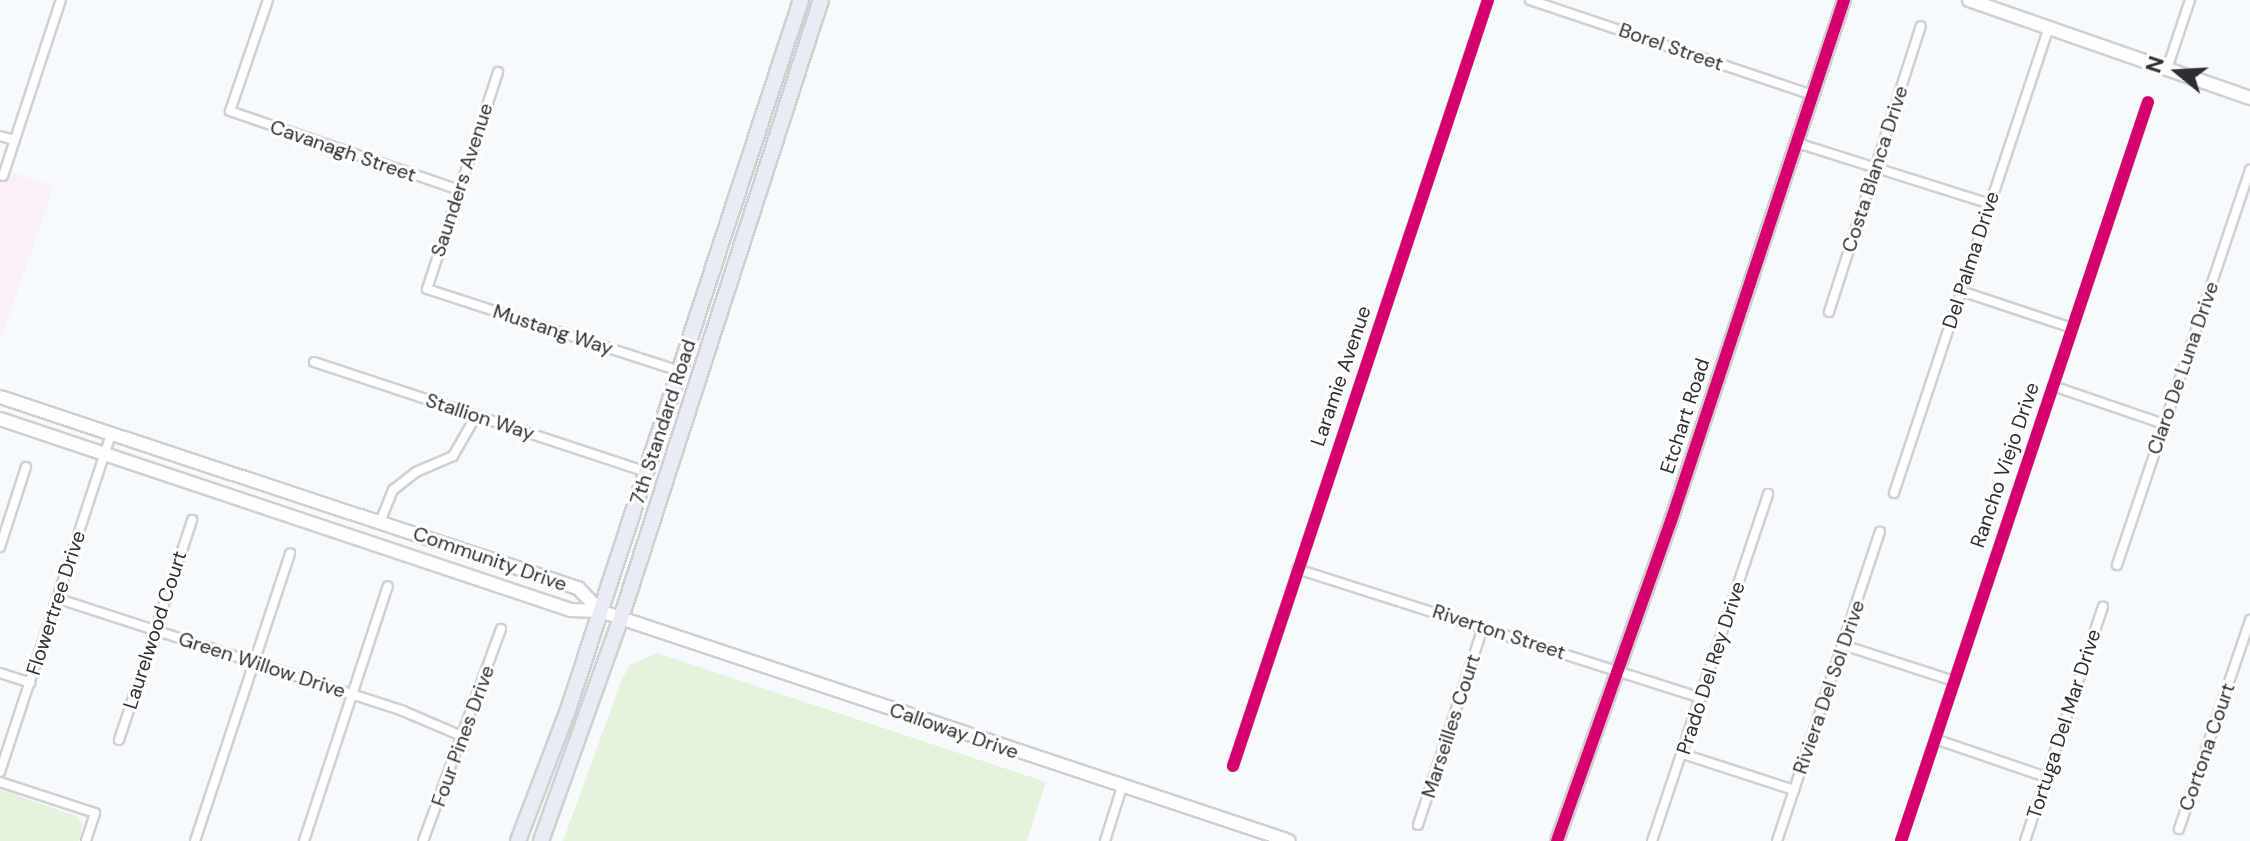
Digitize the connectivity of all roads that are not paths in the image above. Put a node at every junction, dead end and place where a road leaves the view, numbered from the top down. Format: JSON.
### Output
{"nodes":[{"id":1,"x":61,"y":0,"type":"edge"},
{"id":2,"x":268,"y":0,"type":"edge"},
{"id":3,"x":801,"y":0,"type":"edge"},
{"id":4,"x":821,"y":0,"type":"edge"},
{"id":5,"x":1488,"y":0,"type":"edge"},
{"id":6,"x":1530,"y":0,"type":"edge"},
{"id":7,"x":1844,"y":0,"type":"edge"},
{"id":8,"x":1969,"y":0,"type":"edge"},
{"id":9,"x":2190,"y":0,"type":"edge"},
{"id":10,"x":1921,"y":26,"type":"dead end"},
{"id":11,"x":2049,"y":27,"type":"junction"},
{"id":12,"x":2167,"y":69,"type":"junction"},
{"id":13,"x":498,"y":72,"type":"dead end"},
{"id":14,"x":1812,"y":95,"type":"junction"},
{"id":15,"x":2250,"y":98,"type":"edge"},
{"id":16,"x":2148,"y":102,"type":"dead end"},
{"id":17,"x":0,"y":136,"type":"edge"},
{"id":18,"x":14,"y":140,"type":"junction"},
{"id":19,"x":1797,"y":143,"type":"junction"},
{"id":20,"x":1876,"y":169,"type":"junction"},
{"id":21,"x":2250,"y":170,"type":"edge"},
{"id":22,"x":3,"y":176,"type":"dead end"},
{"id":23,"x":457,"y":189,"type":"junction"},
{"id":24,"x":1990,"y":204,"type":"junction"},
{"id":25,"x":427,"y":289,"type":"joint"},
{"id":26,"x":1961,"y":291,"type":"junction"},
{"id":27,"x":1829,"y":312,"type":"dead end"},
{"id":28,"x":2072,"y":328,"type":"junction"},
{"id":29,"x":314,"y":362,"type":"dead end"},
{"id":30,"x":679,"y":371,"type":"junction"},
{"id":31,"x":2053,"y":386,"type":"junction"},
{"id":32,"x":0,"y":397,"type":"edge"},
{"id":33,"x":476,"y":416,"type":"junction"},
{"id":34,"x":0,"y":419,"type":"edge"},
{"id":35,"x":2164,"y":424,"type":"junction"},
{"id":36,"x":111,"y":434,"type":"junction"},
{"id":37,"x":105,"y":455,"type":"junction"},
{"id":38,"x":26,"y":467,"type":"dead end"},
{"id":39,"x":646,"y":472,"type":"junction"},
{"id":40,"x":1894,"y":493,"type":"dead end"},
{"id":41,"x":1768,"y":494,"type":"dead end"},
{"id":42,"x":192,"y":520,"type":"dead end"},
{"id":43,"x":380,"y":522,"type":"junction"},
{"id":44,"x":1880,"y":532,"type":"dead end"},
{"id":45,"x":0,"y":547,"type":"edge"},
{"id":46,"x":290,"y":553,"type":"dead end"},
{"id":47,"x":2117,"y":565,"type":"dead end"},
{"id":48,"x":1297,"y":569,"type":"junction"},
{"id":49,"x":388,"y":586,"type":"dead end"},
{"id":50,"x":59,"y":599,"type":"junction"},
{"id":51,"x":2103,"y":607,"type":"dead end"},
{"id":52,"x":600,"y":611,"type":"junction"},
{"id":53,"x":621,"y":618,"type":"junction"},
{"id":54,"x":2250,"y":623,"type":"edge"},
{"id":55,"x":1483,"y":627,"type":"junction"},
{"id":56,"x":501,"y":629,"type":"dead end"},
{"id":57,"x":155,"y":630,"type":"junction"},
{"id":58,"x":1843,"y":645,"type":"junction"},
{"id":59,"x":255,"y":663,"type":"junction"},
{"id":60,"x":1620,"y":671,"type":"junction"},
{"id":61,"x":0,"y":673,"type":"edge"},
{"id":62,"x":1954,"y":681,"type":"junction"},
{"id":63,"x":30,"y":683,"type":"junction"},
{"id":64,"x":353,"y":694,"type":"junction"},
{"id":65,"x":1701,"y":698,"type":"junction"},
{"id":66,"x":464,"y":737,"type":"junction"},
{"id":67,"x":1935,"y":739,"type":"junction"},
{"id":68,"x":119,"y":740,"type":"dead end"},
{"id":69,"x":1683,"y":754,"type":"junction"},
{"id":70,"x":1233,"y":766,"type":"dead end"},
{"id":71,"x":0,"y":772,"type":"edge"},
{"id":72,"x":2046,"y":777,"type":"junction"},
{"id":73,"x":0,"y":782,"type":"edge"},
{"id":74,"x":1122,"y":787,"type":"junction"},
{"id":75,"x":1794,"y":790,"type":"junction"},
{"id":76,"x":1418,"y":825,"type":"dead end"},
{"id":77,"x":2179,"y":829,"type":"dead end"},
{"id":78,"x":86,"y":841,"type":"edge"},
{"id":79,"x":195,"y":841,"type":"edge"},
{"id":80,"x":304,"y":841,"type":"edge"},
{"id":81,"x":423,"y":841,"type":"edge"},
{"id":82,"x":518,"y":841,"type":"edge"},
{"id":83,"x":541,"y":841,"type":"edge"},
{"id":84,"x":1105,"y":841,"type":"edge"},
{"id":85,"x":1289,"y":841,"type":"edge"},
{"id":86,"x":1557,"y":841,"type":"edge"},
{"id":87,"x":1652,"y":841,"type":"edge"},
{"id":88,"x":1777,"y":841,"type":"edge"},
{"id":89,"x":1901,"y":841,"type":"edge"},
{"id":90,"x":2025,"y":841,"type":"edge"}],
"edges":[{"from":1,"to":18,"type":"street"},
{"from":2,"to":23,"type":"street","name":"Cavanagh Street"},
{"from":3,"to":30,"type":"main road","name":"7th Standard Road"},
{"from":4,"to":53,"type":"main road","name":"7th Standard Road"},
{"from":5,"to":48,"type":"street","name":"Laramie Avenue"},
{"from":6,"to":14,"type":"street","name":"Borel Street"},
{"from":7,"to":14,"type":"street","name":"Etchart Road"},
{"from":8,"to":11,"type":"street"},
{"from":9,"to":12,"type":"street"},
{"from":10,"to":20,"type":"street","name":"Costa Blanca Drive"},
{"from":11,"to":12,"type":"street"},
{"from":11,"to":24,"type":"street","name":"Del Palma Drive"},
{"from":12,"to":15,"type":"street"},
{"from":13,"to":23,"type":"street","name":"Saunders Avenue"},
{"from":14,"to":19,"type":"street","name":"Etchart Road"},
{"from":16,"to":28,"type":"street","name":"Rancho Viejo Drive"},
{"from":17,"to":18,"type":"street"},
{"from":18,"to":22,"type":"street"},
{"from":19,"to":20,"type":"street"},
{"from":19,"to":60,"type":"street","name":"Etchart Road"},
{"from":20,"to":24,"type":"street"},
{"from":20,"to":27,"type":"street","name":"Costa Blanca Drive"},
{"from":21,"to":35,"type":"street","name":"Claro De Luna Drive"},
{"from":23,"to":25,"type":"street","name":"Saunders Avenue"},
{"from":24,"to":26,"type":"street","name":"Del Palma Drive"},
{"from":25,"to":30,"type":"street","name":"Mustang Way"},
{"from":26,"to":28,"type":"street"},
{"from":26,"to":40,"type":"street","name":"Del Palma Drive"},
{"from":28,"to":31,"type":"street","name":"Rancho Viejo Drive"},
{"from":29,"to":33,"type":"street","name":"Stallion Way"},
{"from":30,"to":39,"type":"main road","name":"7th Standard Road"},
{"from":31,"to":35,"type":"street"},
{"from":31,"to":62,"type":"street","name":"Rancho Viejo Drive"},
{"from":32,"to":36,"type":"street","name":"Community Drive"},
{"from":33,"to":39,"type":"street","name":"Stallion Way"},
{"from":33,"to":43,"type":"street"},
{"from":34,"to":37,"type":"street","name":"Community Drive"},
{"from":35,"to":47,"type":"street","name":"Claro De Luna Drive"},
{"from":36,"to":37,"type":"street","name":"Flowertree Drive"},
{"from":36,"to":43,"type":"street","name":"Community Drive"},
{"from":37,"to":50,"type":"street","name":"Flowertree Drive"},
{"from":37,"to":52,"type":"street","name":"Community Drive"},
{"from":38,"to":45,"type":"street"},
{"from":39,"to":52,"type":"main road","name":"7th Standard Road"},
{"from":41,"to":65,"type":"street","name":"Prado Del Rey Drive"},
{"from":42,"to":57,"type":"street","name":"Laurelwood Court"},
{"from":43,"to":52,"type":"street","name":"Community Drive"},
{"from":44,"to":58,"type":"street","name":"Riviera Del Sol Drive"},
{"from":46,"to":59,"type":"street"},
{"from":48,"to":55,"type":"street","name":"Riverton Street"},
{"from":48,"to":70,"type":"street","name":"Laramie Avenue"},
{"from":49,"to":64,"type":"street"},
{"from":50,"to":57,"type":"street","name":"Green Willow Drive"},
{"from":50,"to":63,"type":"street","name":"Flowertree Drive"},
{"from":51,"to":72,"type":"street","name":"Tortuga Del Mar Drive"},
{"from":52,"to":53,"type":"street","name":"Calloway Drive"},
{"from":52,"to":82,"type":"main road","name":"7th Standard Road"},
{"from":53,"to":74,"type":"street","name":"Calloway Drive"},
{"from":53,"to":83,"type":"main road","name":"7th Standard Road"},
{"from":54,"to":77,"type":"street","name":"Cortona Court"},
{"from":55,"to":60,"type":"street","name":"Riverton Street"},
{"from":55,"to":76,"type":"street","name":"Marseilles Court"},
{"from":56,"to":66,"type":"street","name":"Four Pines Drive"},
{"from":57,"to":59,"type":"street","name":"Green Willow Drive"},
{"from":57,"to":68,"type":"street","name":"Laurelwood Court"},
{"from":58,"to":62,"type":"street"},
{"from":58,"to":75,"type":"street","name":"Riviera Del Sol Drive"},
{"from":59,"to":64,"type":"street","name":"Green Willow Drive"},
{"from":59,"to":79,"type":"street"},
{"from":60,"to":65,"type":"street","name":"Riverton Street"},
{"from":60,"to":86,"type":"street","name":"Etchart Road"},
{"from":61,"to":63,"type":"street"},
{"from":62,"to":67,"type":"street","name":"Rancho Viejo Drive"},
{"from":63,"to":71,"type":"street","name":"Flowertree Drive"},
{"from":64,"to":66,"type":"street","name":"Green Willow Drive"},
{"from":64,"to":80,"type":"street"},
{"from":65,"to":69,"type":"street","name":"Prado Del Rey Drive"},
{"from":66,"to":81,"type":"street","name":"Four Pines Drive"},
{"from":67,"to":72,"type":"street"},
{"from":67,"to":89,"type":"street","name":"Rancho Viejo Drive"},
{"from":69,"to":75,"type":"street"},
{"from":69,"to":87,"type":"street","name":"Prado Del Rey Drive"},
{"from":72,"to":90,"type":"street","name":"Tortuga Del Mar Drive"},
{"from":73,"to":78,"type":"street"},
{"from":74,"to":84,"type":"street"},
{"from":74,"to":85,"type":"street","name":"Calloway Drive"},
{"from":75,"to":88,"type":"street","name":"Riviera Del Sol Drive"}]}
